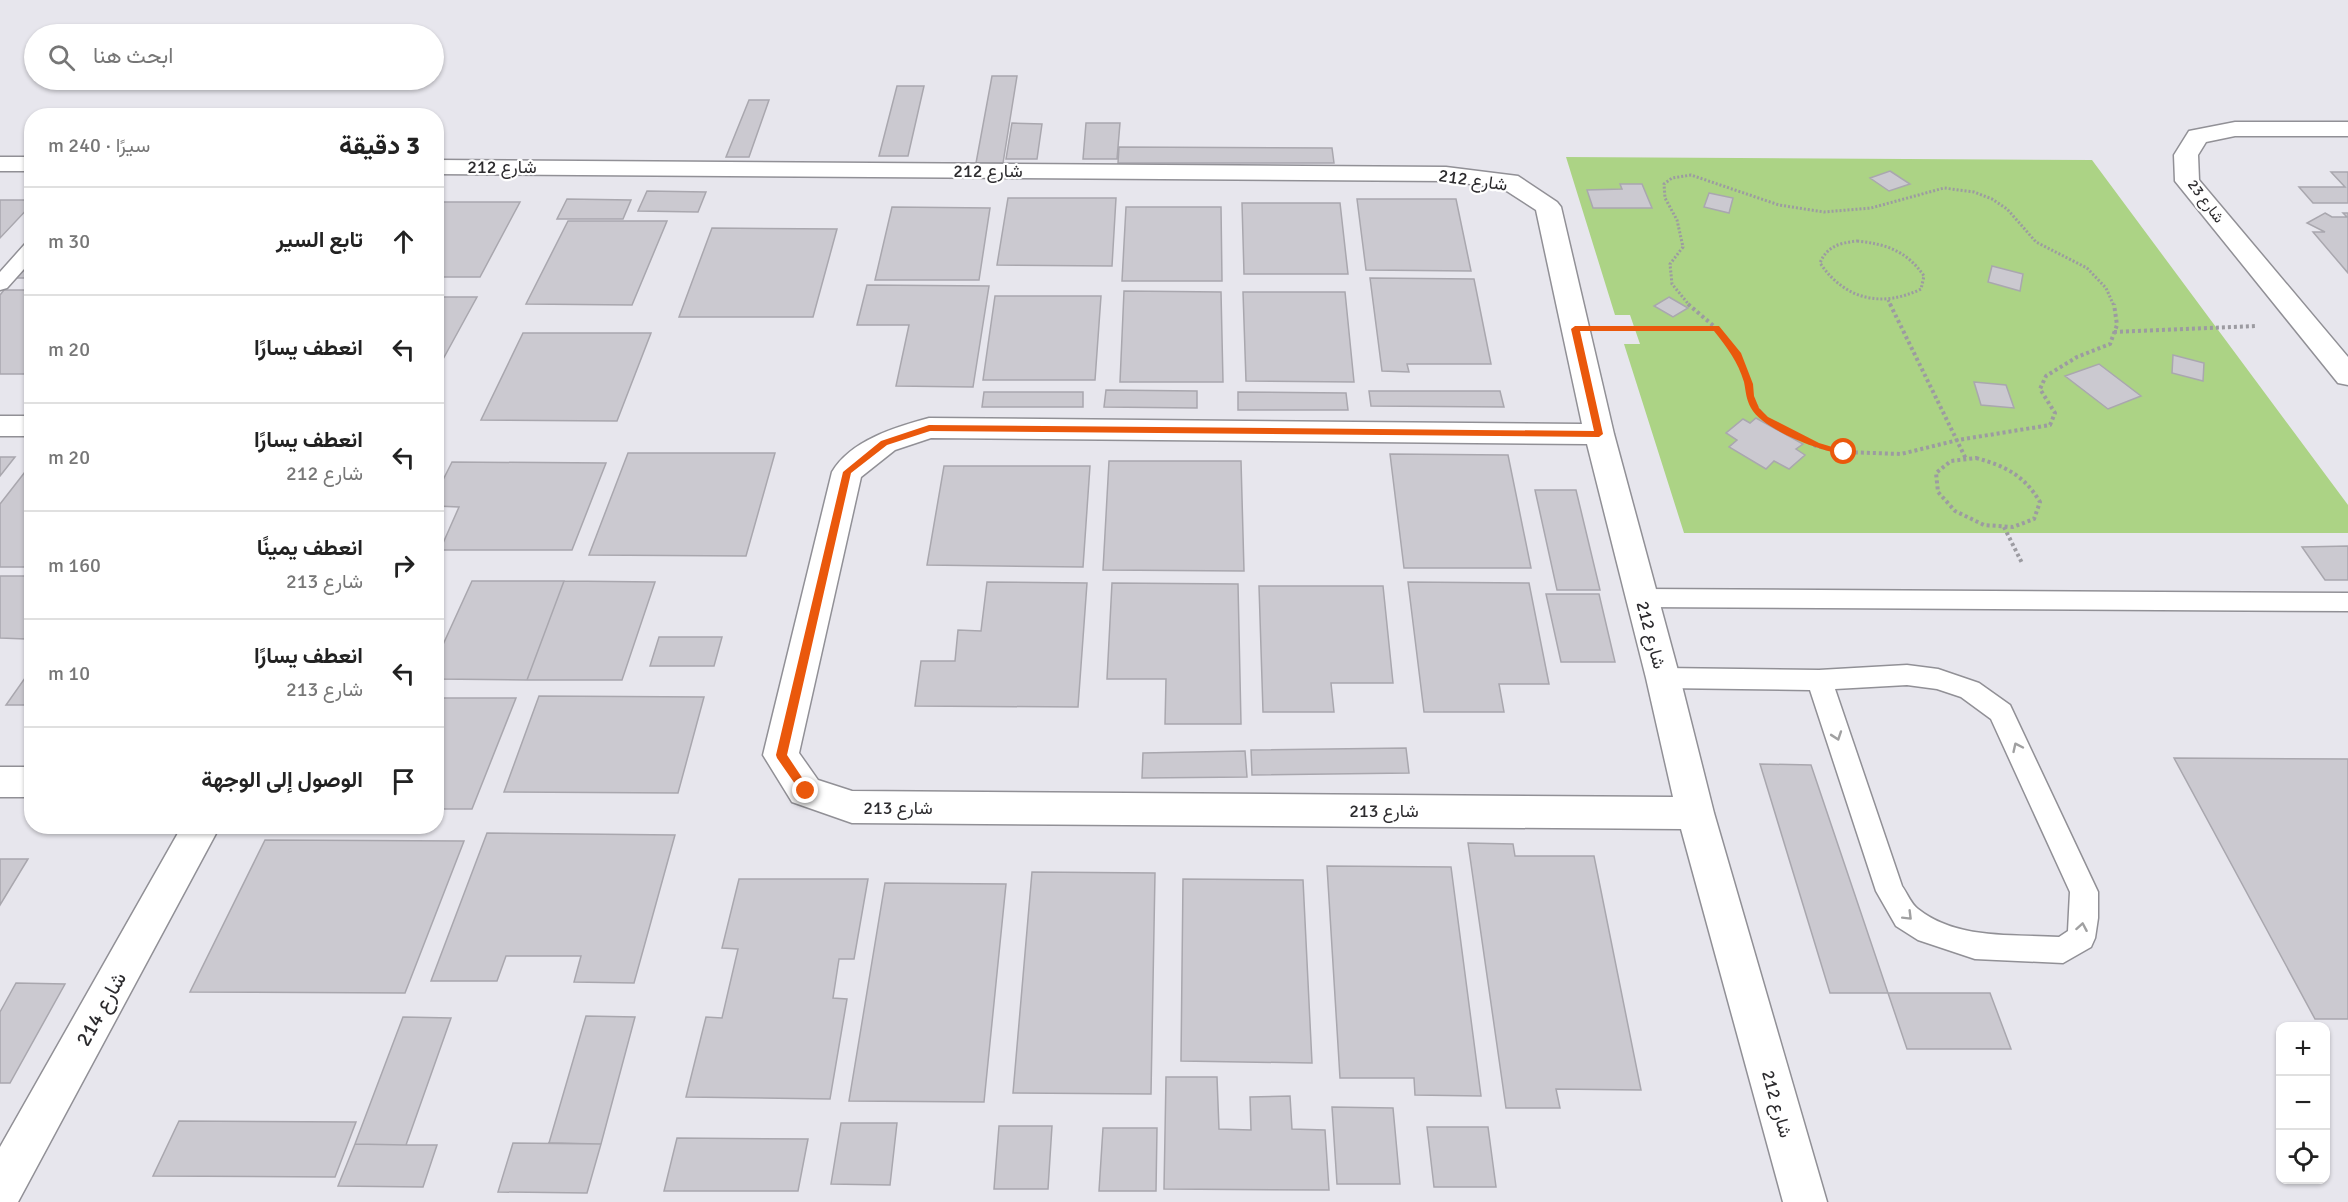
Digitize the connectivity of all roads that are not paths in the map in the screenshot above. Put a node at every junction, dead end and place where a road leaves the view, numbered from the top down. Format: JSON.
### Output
{"nodes":[{"id":1,"x":2348,"y":129,"type":"edge"},
{"id":2,"x":0,"y":164,"type":"edge"},
{"id":3,"x":24,"y":164,"type":"edge"},
{"id":4,"x":444,"y":167,"type":"edge"},
{"id":5,"x":24,"y":257,"type":"edge"},
{"id":6,"x":0,"y":284,"type":"edge"},
{"id":7,"x":2348,"y":376,"type":"edge"},
{"id":8,"x":0,"y":426,"type":"edge"},
{"id":9,"x":24,"y":426,"type":"edge"},
{"id":10,"x":1599,"y":434,"type":"junction"},
{"id":11,"x":1641,"y":598,"type":"junction"},
{"id":12,"x":2348,"y":602,"type":"edge"},
{"id":13,"x":1663,"y":678,"type":"junction"},
{"id":14,"x":1819,"y":680,"type":"junction"},
{"id":15,"x":0,"y":782,"type":"edge"},
{"id":16,"x":24,"y":782,"type":"edge"},
{"id":17,"x":1695,"y":813,"type":"junction"},
{"id":18,"x":198,"y":834,"type":"edge"},
{"id":19,"x":0,"y":1191,"type":"edge"},
{"id":20,"x":1804,"y":1202,"type":"edge"}],
"edges":[{"from":1,"to":7,"type":"street","name":"شارع 23"},
{"from":2,"to":3,"type":"street"},
{"from":4,"to":10,"type":"street","name":"شارع 212"},
{"from":5,"to":6,"type":"lane"},
{"from":8,"to":9,"type":"street"},
{"from":10,"to":11,"type":"street","name":"شارع 212"},
{"from":10,"to":17,"type":"street","name":"شارع 213"},
{"from":11,"to":12,"type":"lane"},
{"from":11,"to":13,"type":"street","name":"شارع 212"},
{"from":13,"to":14,"type":"lane"},
{"from":13,"to":17,"type":"street","name":"شارع 212"},
{"from":14,"to":14,"type":"lane","one_way":true},
{"from":15,"to":16,"type":"street"},
{"from":17,"to":20,"type":"street","name":"شارع 212"},
{"from":18,"to":19,"type":"street","name":"شارع 214"}]}
